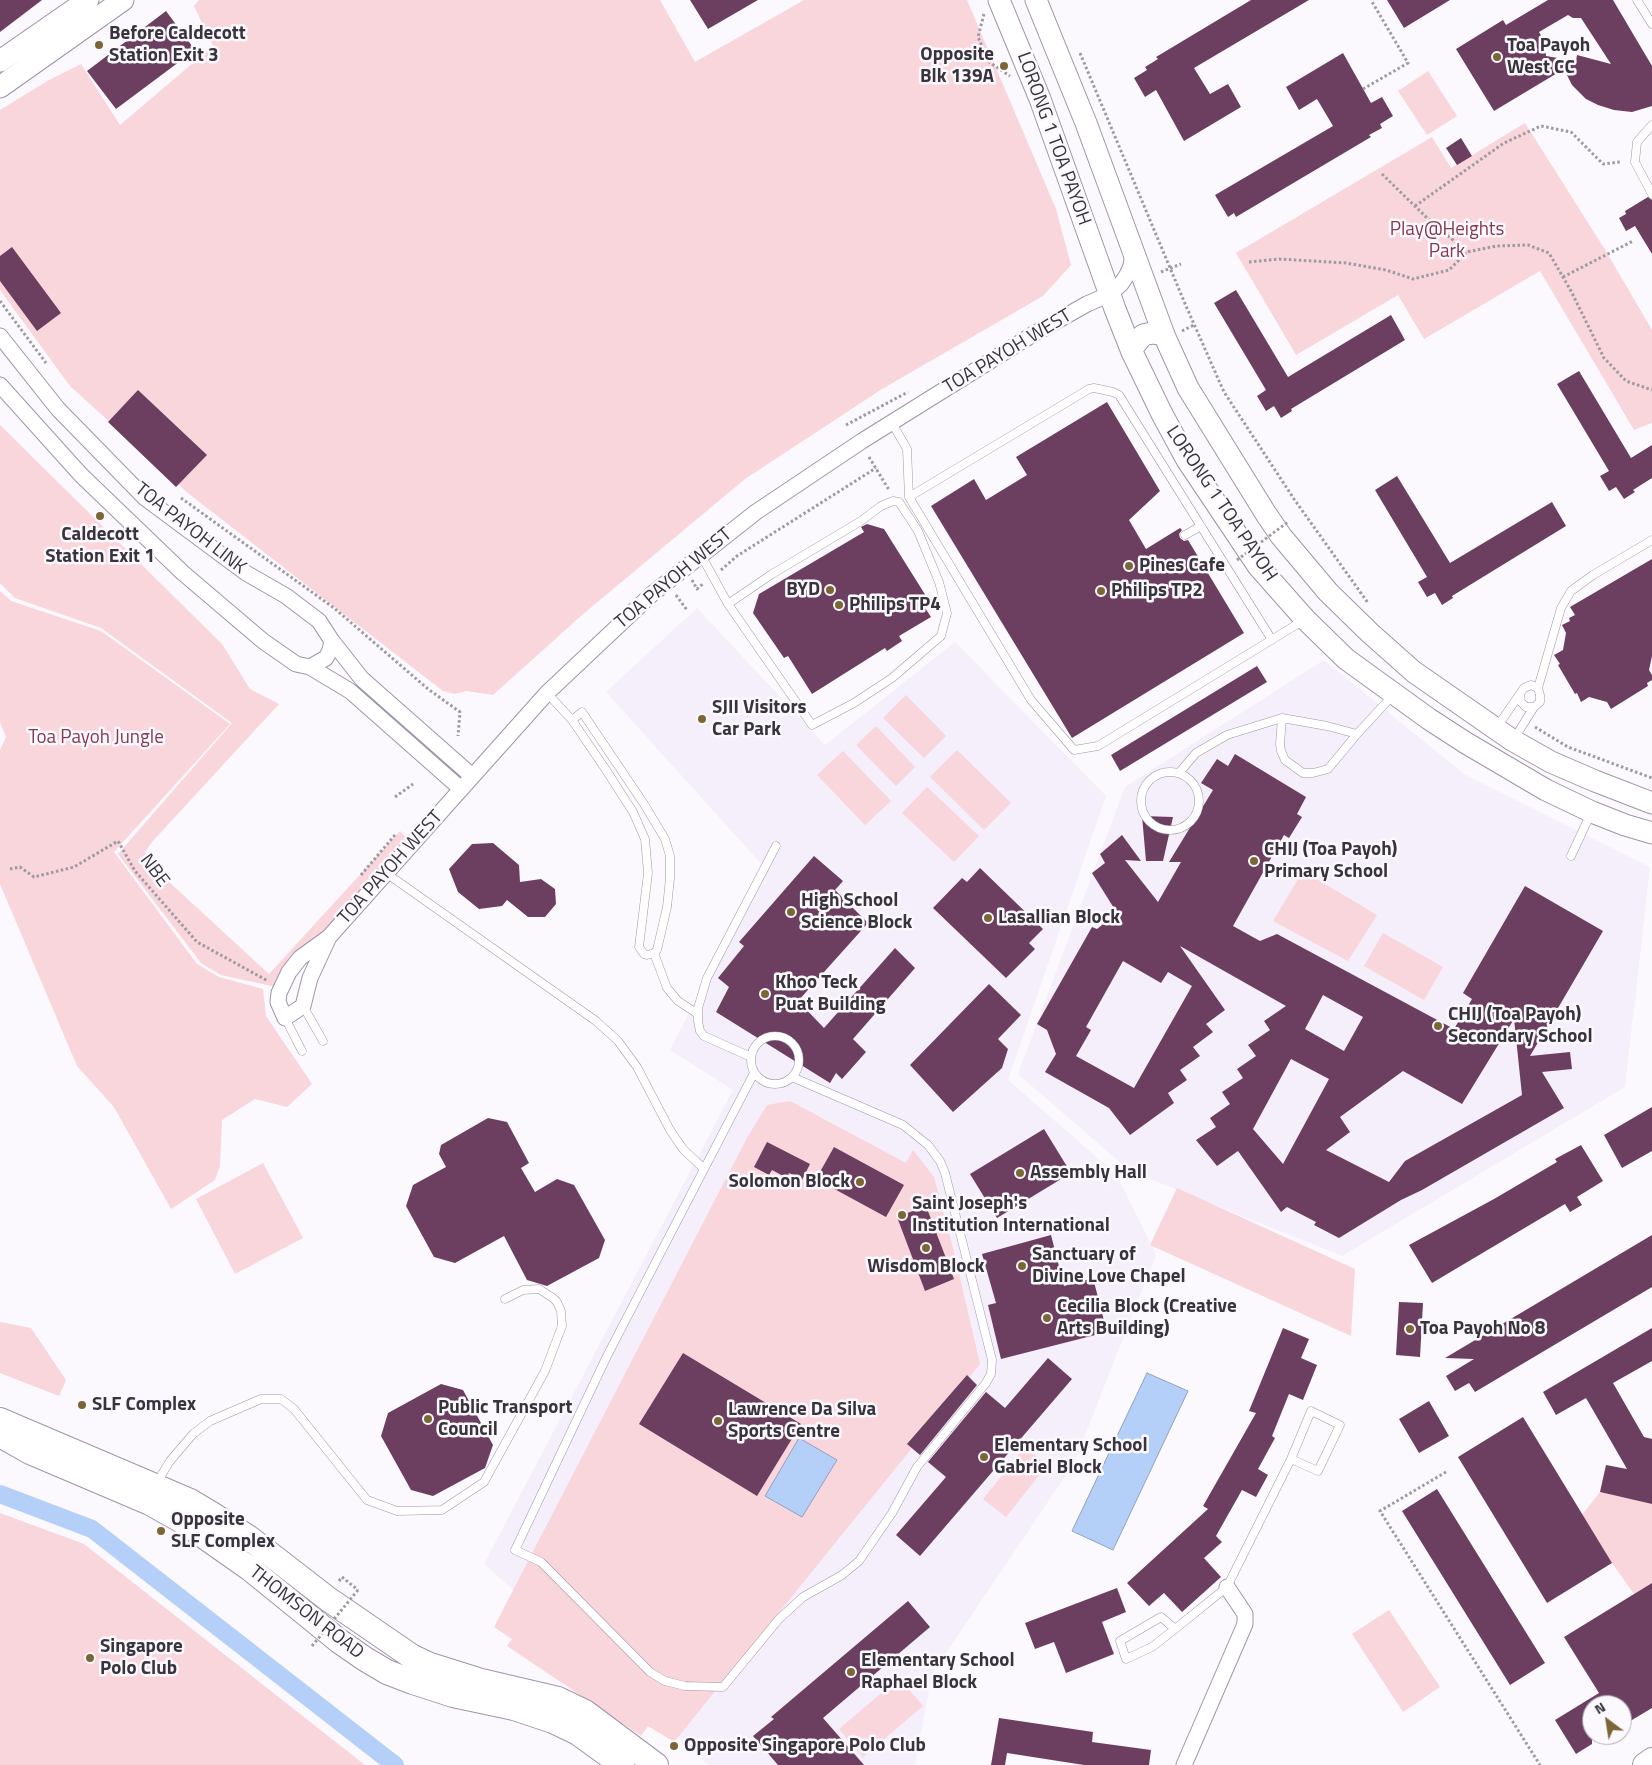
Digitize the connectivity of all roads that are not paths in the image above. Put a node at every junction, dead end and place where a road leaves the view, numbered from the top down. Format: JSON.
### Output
{"nodes":[{"id":1,"x":88,"y":0,"type":"edge"},
{"id":2,"x":123,"y":0,"type":"edge"},
{"id":3,"x":1036,"y":0,"type":"edge"},
{"id":4,"x":1637,"y":0,"type":"edge"},
{"id":5,"x":992,"y":6,"type":"edge"},
{"id":6,"x":1652,"y":24,"type":"edge"},
{"id":7,"x":0,"y":61,"type":"edge"},
{"id":8,"x":0,"y":87,"type":"edge"},
{"id":9,"x":1652,"y":125,"type":"edge"},
{"id":10,"x":1652,"y":194,"type":"edge"},
{"id":11,"x":1133,"y":252,"type":"junction"},
{"id":12,"x":1102,"y":270,"type":"junction"},
{"id":13,"x":1110,"y":294,"type":"junction"},
{"id":14,"x":1087,"y":304,"type":"junction"},
{"id":15,"x":1164,"y":335,"type":"junction"},
{"id":16,"x":0,"y":336,"type":"edge"},
{"id":17,"x":1132,"y":352,"type":"junction"},
{"id":18,"x":0,"y":385,"type":"edge"},
{"id":19,"x":892,"y":422,"type":"junction"},
{"id":20,"x":909,"y":497,"type":"junction"},
{"id":21,"x":1201,"y":526,"type":"junction"},
{"id":22,"x":1185,"y":535,"type":"dead end"},
{"id":23,"x":1652,"y":540,"type":"edge"},
{"id":24,"x":701,"y":555,"type":"junction"},
{"id":25,"x":728,"y":604,"type":"junction"},
{"id":26,"x":1305,"y":619,"type":"junction"},
{"id":27,"x":1272,"y":640,"type":"junction"},
{"id":28,"x":332,"y":641,"type":"junction"},
{"id":29,"x":310,"y":667,"type":"junction"},
{"id":30,"x":1538,"y":688,"type":"junction"},
{"id":31,"x":547,"y":693,"type":"junction"},
{"id":32,"x":1394,"y":694,"type":"junction"},
{"id":33,"x":1520,"y":694,"type":"junction"},
{"id":34,"x":1534,"y":707,"type":"junction"},
{"id":35,"x":1282,"y":718,"type":"junction"},
{"id":36,"x":572,"y":720,"type":"junction"},
{"id":37,"x":1357,"y":734,"type":"junction"},
{"id":38,"x":1504,"y":735,"type":"junction"},
{"id":39,"x":1179,"y":773,"type":"junction"},
{"id":40,"x":472,"y":776,"type":"junction"},
{"id":41,"x":461,"y":789,"type":"junction"},
{"id":42,"x":1652,"y":803,"type":"edge"},
{"id":43,"x":1592,"y":812,"type":"junction"},
{"id":44,"x":1652,"y":833,"type":"edge"},
{"id":45,"x":776,"y":846,"type":"dead end"},
{"id":46,"x":1571,"y":856,"type":"dead end"},
{"id":47,"x":386,"y":873,"type":"junction"},
{"id":48,"x":329,"y":937,"type":"junction"},
{"id":49,"x":654,"y":953,"type":"junction"},
{"id":50,"x":303,"y":1006,"type":"junction"},
{"id":51,"x":698,"y":1014,"type":"junction"},
{"id":52,"x":285,"y":1018,"type":"junction"},
{"id":53,"x":324,"y":1041,"type":"dead end"},
{"id":54,"x":302,"y":1050,"type":"dead end"},
{"id":55,"x":751,"y":1057,"type":"junction"},
{"id":56,"x":754,"y":1073,"type":"junction"},
{"id":57,"x":792,"y":1077,"type":"junction"},
{"id":58,"x":704,"y":1169,"type":"junction"},
{"id":59,"x":505,"y":1299,"type":"dead end"},
{"id":60,"x":0,"y":1420,"type":"edge"},
{"id":61,"x":0,"y":1435,"type":"edge"},
{"id":62,"x":1291,"y":1459,"type":"junction"},
{"id":63,"x":155,"y":1486,"type":"junction"},
{"id":64,"x":1227,"y":1587,"type":"junction"},
{"id":65,"x":1175,"y":1629,"type":"junction"},
{"id":66,"x":1652,"y":1760,"type":"edge"},
{"id":67,"x":622,"y":1765,"type":"edge"},
{"id":68,"x":656,"y":1765,"type":"edge"},
{"id":69,"x":1184,"y":1765,"type":"edge"},
{"id":70,"x":1645,"y":1765,"type":"edge"}],
"edges":[{"from":1,"to":7,"type":"main road"},
{"from":2,"to":8,"type":"main road"},
{"from":3,"to":11,"type":"main road","name":"LORONG 1 TOA PAYOH"},
{"from":4,"to":6,"type":"lane"},
{"from":5,"to":12,"type":"main road","name":"LORONG 1 TOA PAYOH"},
{"from":9,"to":10,"type":"lane"},
{"from":11,"to":13,"type":"street","name":"TOA PAYOH WEST"},
{"from":11,"to":15,"type":"main road","name":"LORONG 1 TOA PAYOH"},
{"from":12,"to":13,"type":"main road","name":"LORONG 1 TOA PAYOH"},
{"from":12,"to":14,"type":"street","name":"TOA PAYOH WEST"},
{"from":13,"to":14,"type":"street","name":"TOA PAYOH WEST"},
{"from":13,"to":17,"type":"main road","name":"LORONG 1 TOA PAYOH"},
{"from":14,"to":19,"type":"street","name":"TOA PAYOH WEST"},
{"from":15,"to":17,"type":"main road"},
{"from":15,"to":38,"type":"main road","name":"LORONG 1 TOA PAYOH"},
{"from":16,"to":28,"type":"street","name":"TOA PAYOH LINK"},
{"from":17,"to":26,"type":"main road","name":"LORONG 1 TOA PAYOH"},
{"from":18,"to":29,"type":"street","name":"TOA PAYOH LINK"},
{"from":19,"to":20,"type":"lane"},
{"from":19,"to":24,"type":"street","name":"TOA PAYOH WEST"},
{"from":20,"to":21,"type":"lane"},
{"from":20,"to":27,"type":"lane"},
{"from":21,"to":22,"type":"lane"},
{"from":21,"to":27,"type":"lane"},
{"from":23,"to":30,"type":"lane"},
{"from":24,"to":25,"type":"lane"},
{"from":24,"to":31,"type":"street","name":"TOA PAYOH WEST"},
{"from":25,"to":25,"type":"lane"},
{"from":26,"to":27,"type":"lane"},
{"from":26,"to":32,"type":"main road","name":"LORONG 1 TOA PAYOH"},
{"from":28,"to":29,"type":"street"},
{"from":28,"to":40,"type":"street","name":"TOA PAYOH LINK"},
{"from":29,"to":41,"type":"street","name":"TOA PAYOH LINK"},
{"from":30,"to":33,"type":"lane"},
{"from":30,"to":34,"type":"lane"},
{"from":31,"to":36,"type":"lane"},
{"from":31,"to":40,"type":"street","name":"TOA PAYOH WEST"},
{"from":32,"to":37,"type":"lane"},
{"from":32,"to":43,"type":"main road","name":"LORONG 1 TOA PAYOH"},
{"from":33,"to":34,"type":"lane"},
{"from":33,"to":38,"type":"lane"},
{"from":34,"to":38,"type":"lane"},
{"from":35,"to":37,"type":"lane"},
{"from":35,"to":37,"type":"lane"},
{"from":35,"to":39,"type":"lane"},
{"from":36,"to":49,"type":"lane"},
{"from":36,"to":49,"type":"lane"},
{"from":38,"to":42,"type":"main road","name":"LORONG 1 TOA PAYOH"},
{"from":39,"to":39,"type":"lane"},
{"from":40,"to":41,"type":"street","name":"TOA PAYOH WEST"},
{"from":41,"to":47,"type":"street","name":"TOA PAYOH WEST"},
{"from":43,"to":44,"type":"main road","name":"LORONG 1 TOA PAYOH"},
{"from":43,"to":46,"type":"lane"},
{"from":45,"to":51,"type":"lane"},
{"from":47,"to":48,"type":"street","name":"TOA PAYOH WEST"},
{"from":47,"to":58,"type":"lane"},
{"from":48,"to":50,"type":"street","name":"TOA PAYOH WEST"},
{"from":48,"to":52,"type":"street","name":"TOA PAYOH WEST"},
{"from":49,"to":51,"type":"lane"},
{"from":50,"to":52,"type":"street"},
{"from":50,"to":53,"type":"lane"},
{"from":51,"to":55,"type":"lane"},
{"from":52,"to":54,"type":"lane","name":"TOA PAYOH WEST"},
{"from":55,"to":56,"type":"lane"},
{"from":55,"to":57,"type":"lane"},
{"from":56,"to":57,"type":"lane"},
{"from":56,"to":58,"type":"lane"},
{"from":57,"to":58,"type":"lane"},
{"from":59,"to":63,"type":"lane"},
{"from":60,"to":63,"type":"main road","name":"THOMSON ROAD"},
{"from":61,"to":67,"type":"main road","name":"THOMSON ROAD"},
{"from":62,"to":62,"type":"lane"},
{"from":62,"to":64,"type":"lane"},
{"from":63,"to":68,"type":"main road","name":"THOMSON ROAD"},
{"from":64,"to":65,"type":"lane"},
{"from":64,"to":69,"type":"street"},
{"from":65,"to":65,"type":"lane"},
{"from":66,"to":70,"type":"main road"}]}
